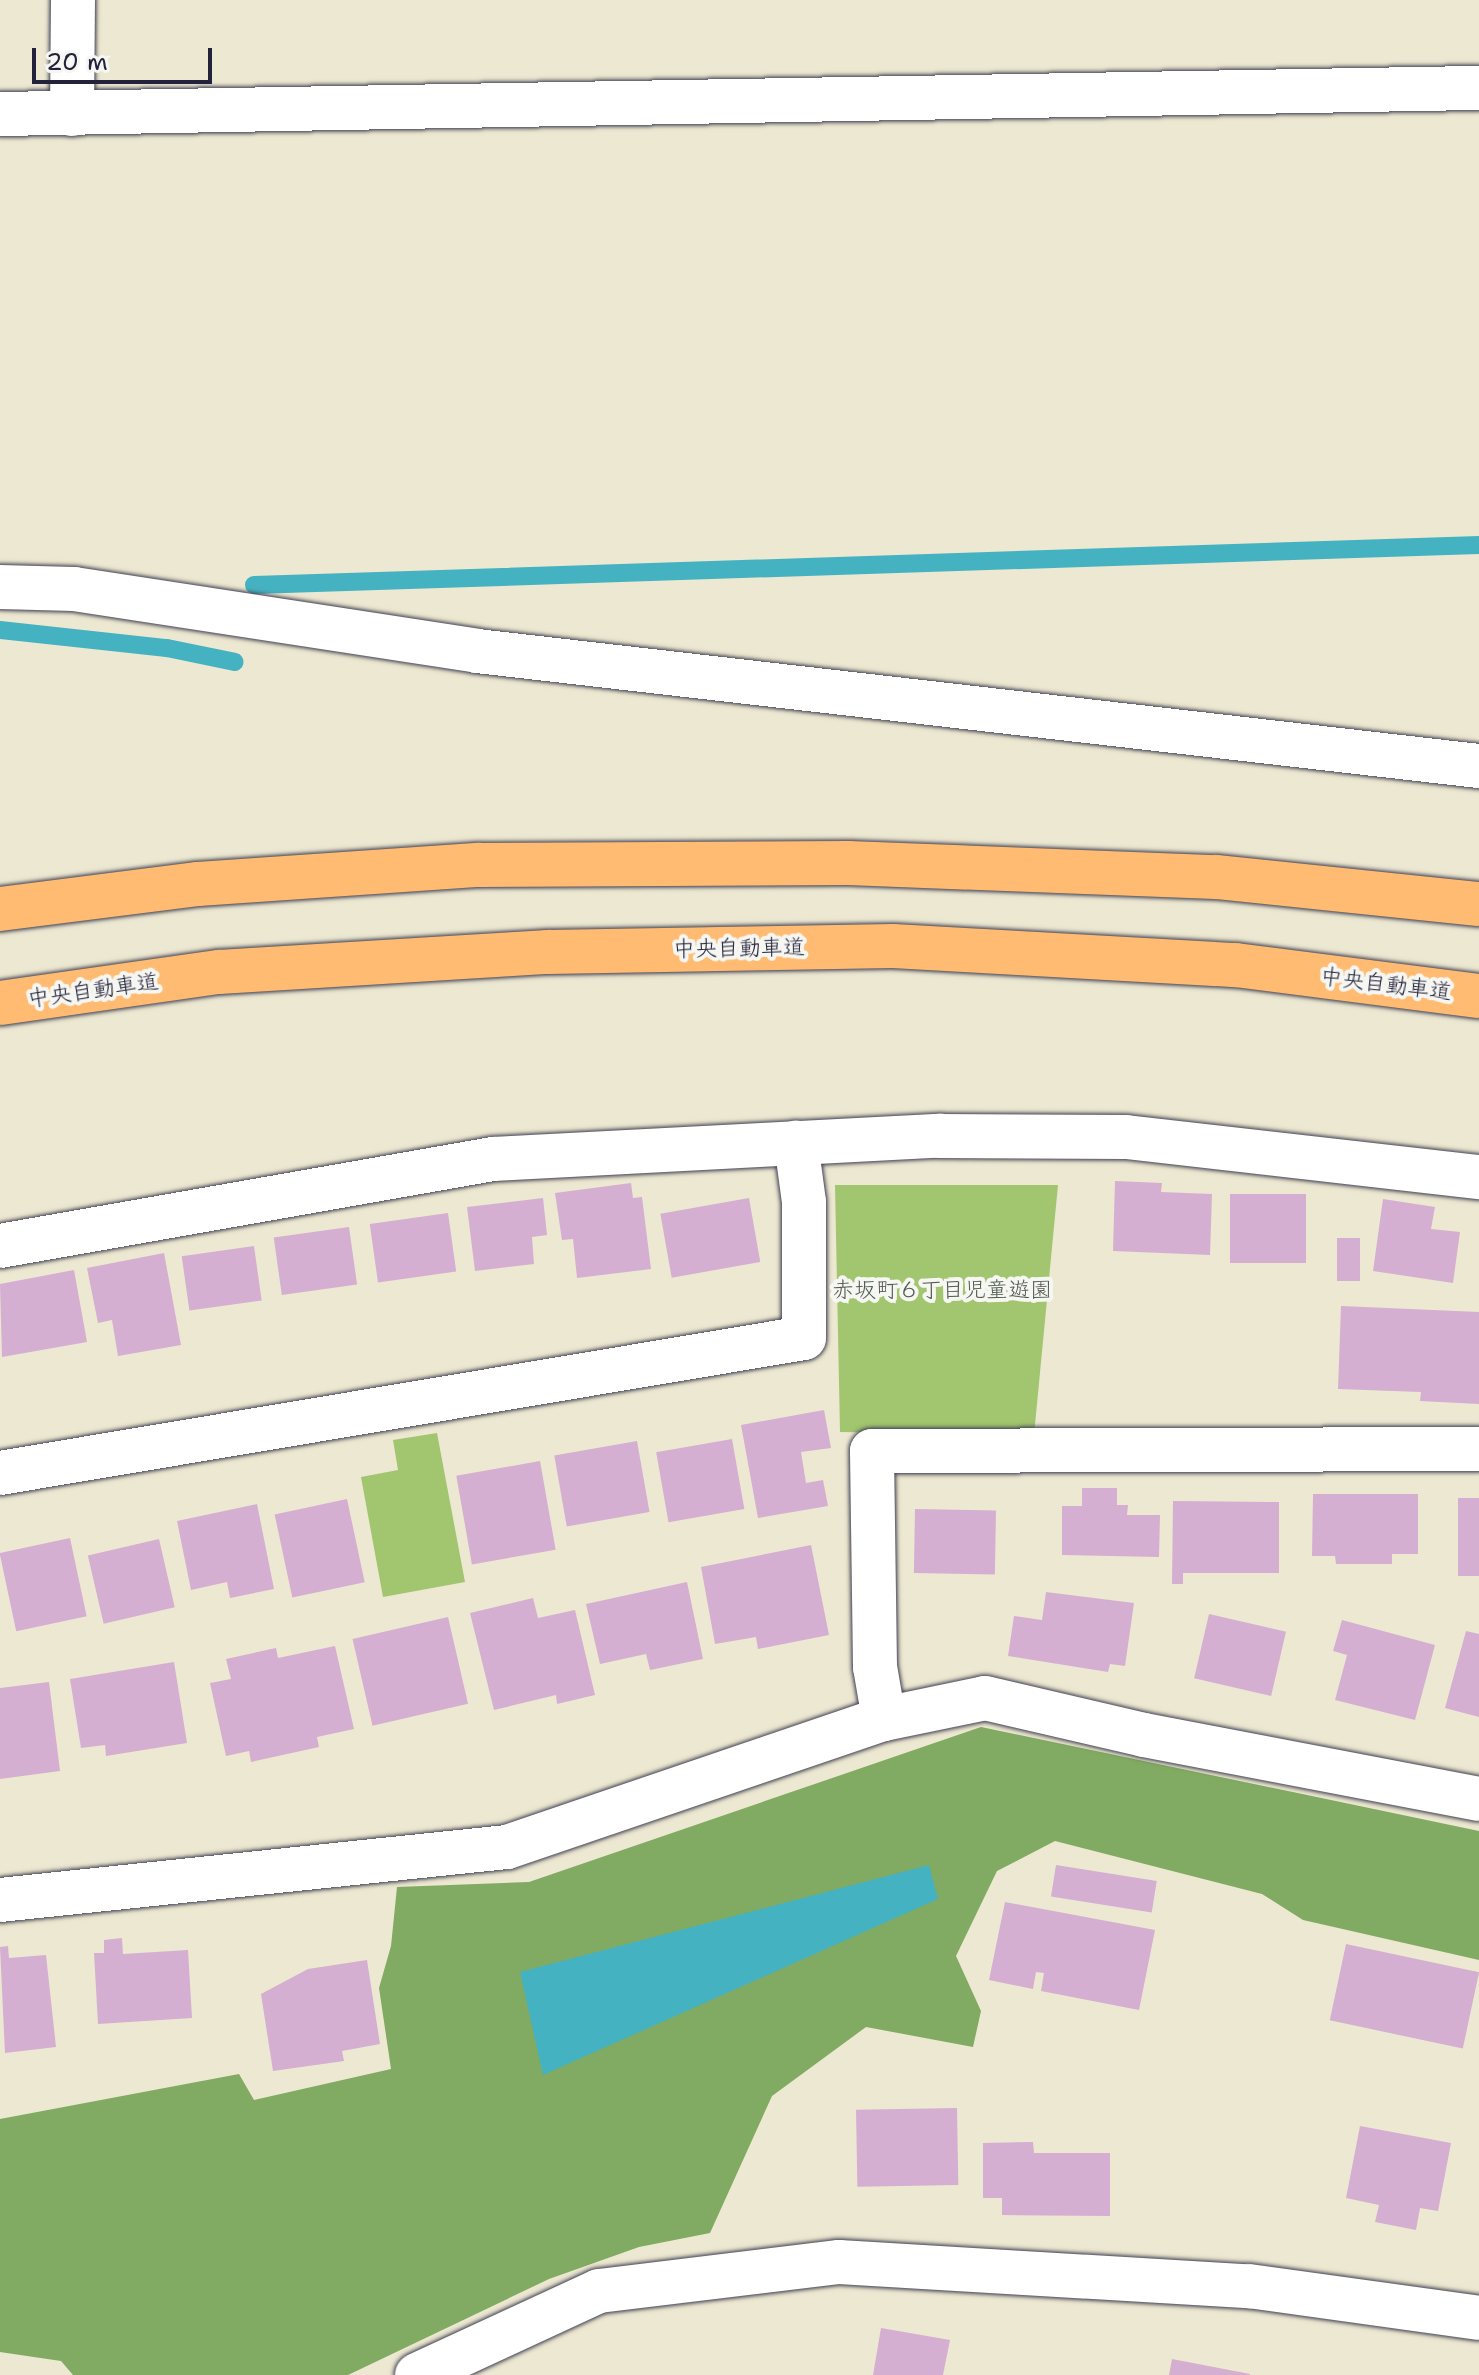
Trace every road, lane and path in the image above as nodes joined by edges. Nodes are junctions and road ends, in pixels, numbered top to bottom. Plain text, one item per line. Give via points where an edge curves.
1 (73, 0) edge
2 (1479, 88) edge
3 (0, 114) edge
4 (72, 114) junction
5 (0, 587) edge
6 (1479, 766) edge
7 (1479, 904) edge
8 (0, 909) edge
9 (1479, 996) edge
10 (0, 1003) edge
11 (796, 1143) junction
12 (1479, 1177) edge
13 (0, 1246) edge
14 (1479, 1449) edge
15 (0, 1473) edge
16 (884, 1719) junction
17 (1479, 1799) edge
18 (0, 1900) edge
19 (1479, 2318) edge
20 (417, 2375) edge

1 - 4 street
2 - 4 street
3 - 4 street
5 - 6 street via 74,589 477,651
7 - 8 highway via 1216,877 833,863 479,865 198,884
9 - 10 highway, 中央自動車道 via 1236,965 893,946 548,952 219,972
11 - 12 street via 939,1136 1126,1137
11 - 13 street via 493,1159
11 - 15 street via 804,1202 804,1338
14 - 16 street via 872,1451 875,1667
16 - 17 street via 985,1698 1144,1735
16 - 18 street via 507,1847
19 - 20 street via 1249,2286 839,2262 599,2291

